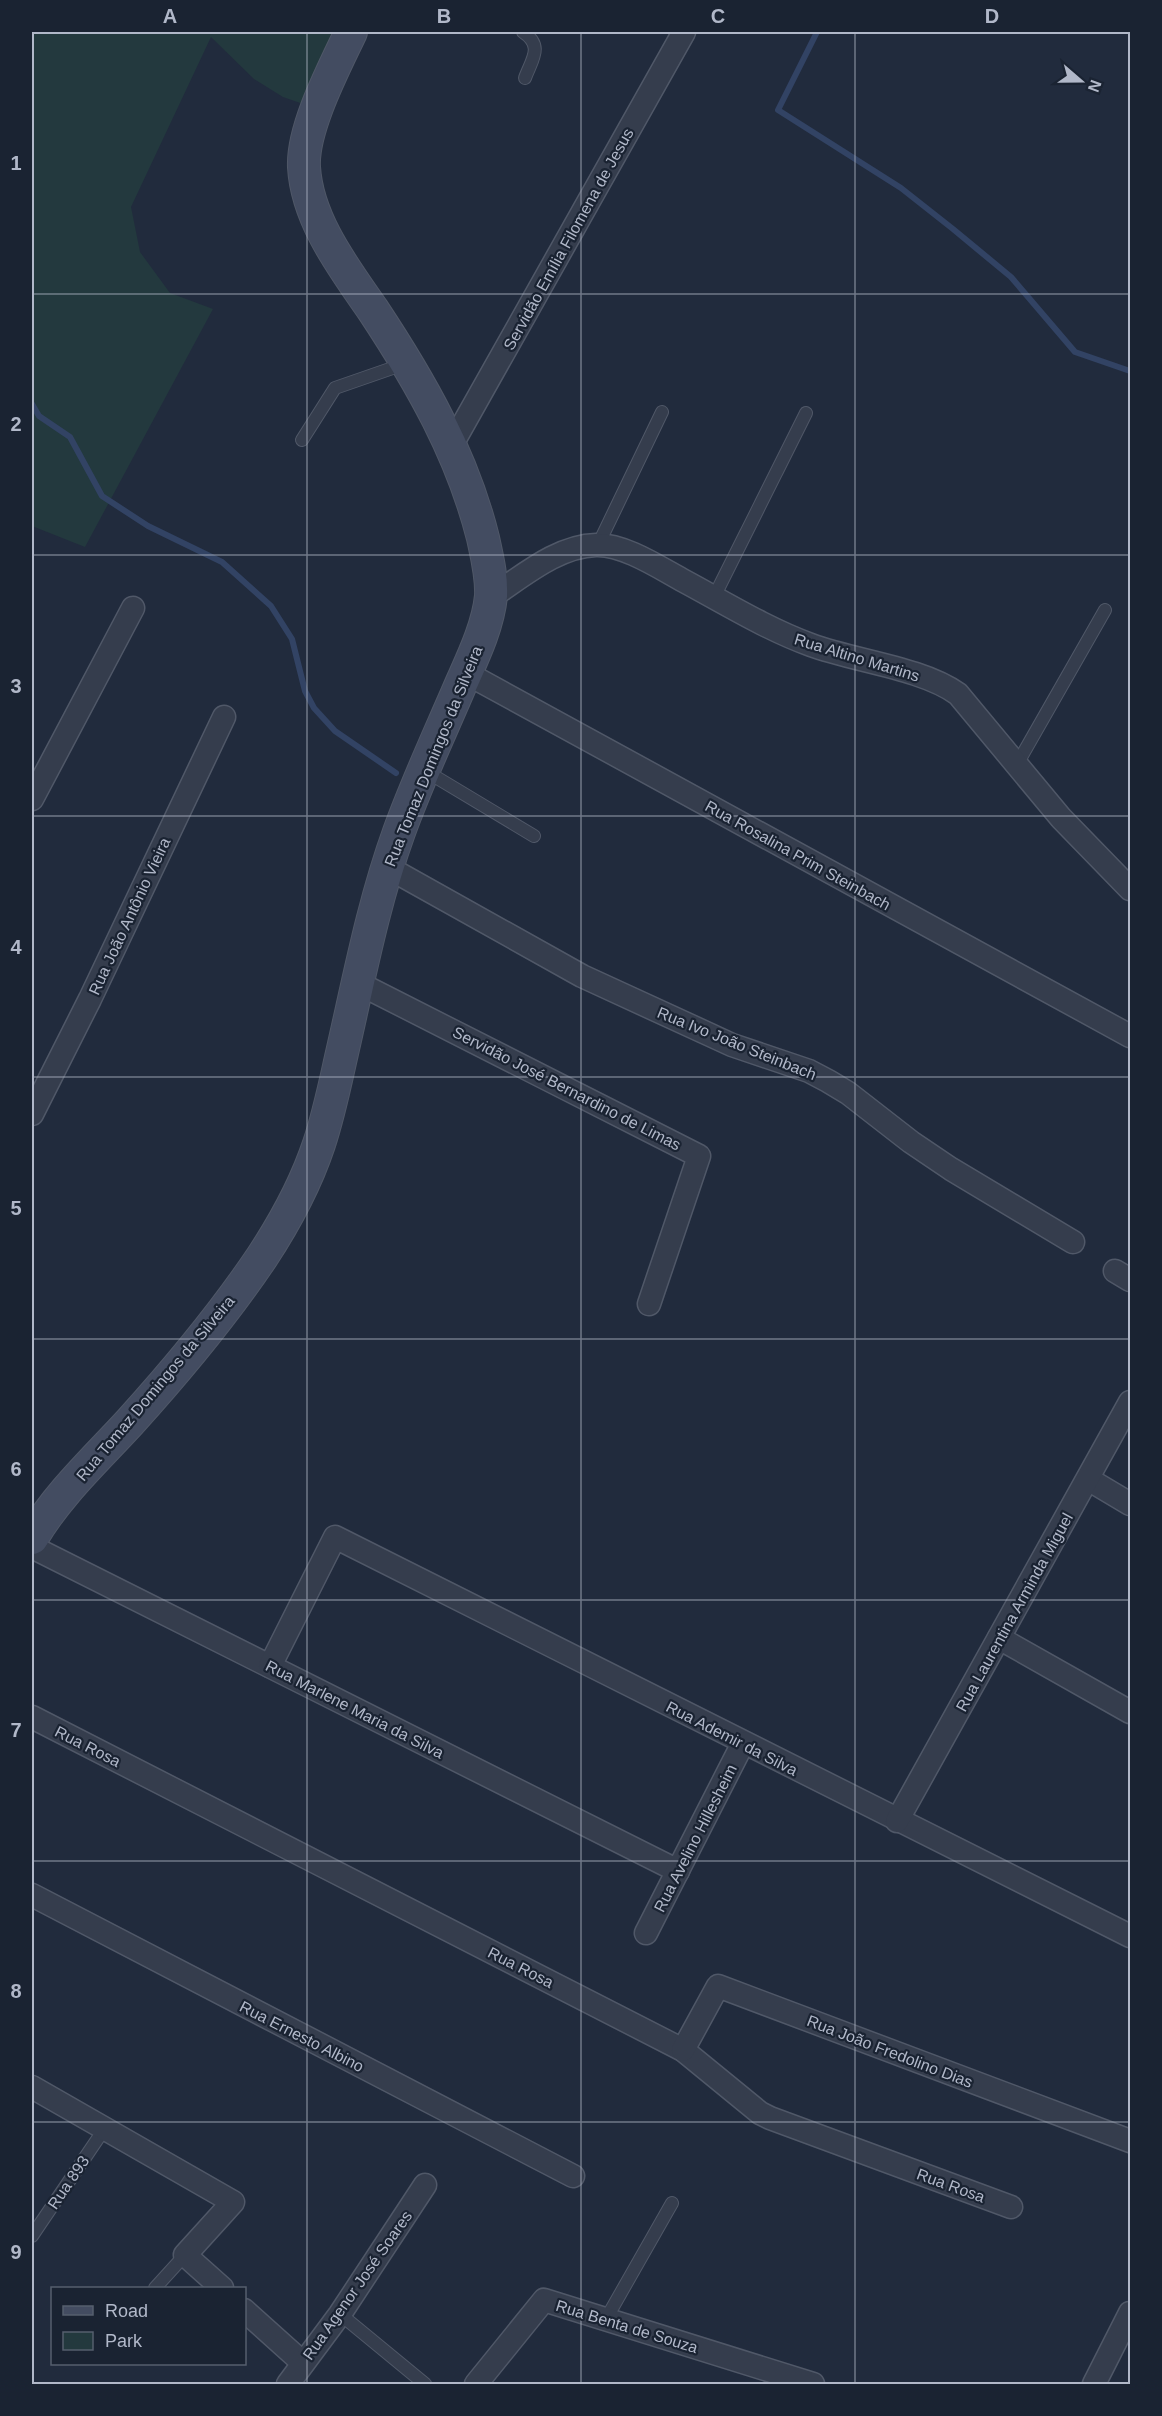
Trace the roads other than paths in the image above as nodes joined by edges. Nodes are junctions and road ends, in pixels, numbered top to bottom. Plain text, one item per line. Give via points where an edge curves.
1 (351, 32) edge
2 (523, 32) edge
3 (684, 32) edge
4 (525, 78) dead end
5 (408, 363) junction
6 (662, 412) dead end
7 (806, 413) dead end
8 (302, 440) dead end
9 (451, 446) junction
10 (598, 545) junction
11 (491, 597) junction
12 (714, 597) junction
13 (133, 608) dead end
14 (1105, 610) dead end
15 (466, 673) junction
16 (224, 717) dead end
17 (1016, 766) junction
18 (424, 770) junction
19 (32, 799) edge
20 (534, 836) dead end
21 (387, 867) junction
22 (1130, 888) edge
23 (358, 982) junction
24 (1131, 1036) edge
25 (32, 1114) edge
26 (1073, 1242) dead end
27 (649, 1304) dead end
28 (1131, 1402) edge
29 (1088, 1479) junction
30 (1131, 1504) edge
31 (36, 1521) edge
32 (32, 1547) edge
33 (999, 1638) junction
34 (270, 1666) junction
35 (1131, 1712) edge
36 (32, 1718) edge
37 (743, 1743) junction
38 (897, 1821) junction
39 (678, 1871) junction
40 (32, 1895) edge
41 (646, 1933) dead end
42 (1131, 1936) edge
43 (683, 2050) junction
44 (32, 2087) edge
45 (105, 2128) junction
46 (1131, 2141) edge
47 (573, 2176) dead end
48 (425, 2186) dead end
49 (672, 2203) dead end
50 (1011, 2207) dead end
51 (32, 2236) edge
52 (185, 2255) junction
53 (157, 2287) edge
54 (220, 2287) edge
55 (246, 2312) edge
56 (1131, 2313) edge
57 (340, 2314) junction
58 (606, 2319) junction
59 (303, 2363) junction
60 (756, 2376) edge
61 (288, 2385) edge
62 (425, 2385) edge
63 (476, 2385) edge
64 (813, 2385) edge
65 (1094, 2385) edge

1 - 5 main road, Rua Tomaz Domingos da Silveira via 313,120 304,166 318,219 330,243
2 - 4 lane via 534,41 536,49
3 - 9 street, Servidão Emília Filomena de Jesus
5 - 8 lane via 335,388
5 - 9 main road, Rua Tomaz Domingos da Silveira
6 - 10 lane
7 - 12 lane
9 - 11 main road, Rua Tomaz Domingos da Silveira via 476,511 490,568
10 - 11 street, Rua Altino Martins via 560,554
10 - 12 street, Rua Altino Martins via 633,555
11 - 15 main road, Rua Tomaz Domingos da Silveira
12 - 17 street, Rua Altino Martins via 811,645 949,688 968,705
13 - 19 street
14 - 17 lane
15 - 18 main road, Rua Tomaz Domingos da Silveira
15 - 24 street, Rua Rosalina Prim Steinbach
16 - 25 street, Rua João Antônio Vieira
17 - 22 street, Rua Altino Martins
18 - 20 lane
18 - 21 main road, Rua Tomaz Domingos da Silveira
21 - 23 main road, Rua Tomaz Domingos da Silveira
21 - 26 street, Rua Ivo João Steinbach via 582,976 732,1045 828,1081 937,1160
23 - 27 street, Servidão José Bernardino de Limas via 699,1156
23 - 31 main road, Rua Tomaz Domingos da Silveira via 319,1144 279,1229 204,1335
28 - 29 street, Rua Laurentina Arminda Miguel
29 - 30 street
29 - 33 street, Rua Laurentina Arminda Miguel
32 - 34 street, Rua Marlene Maria da Silva
33 - 35 street
33 - 38 street, Rua Laurentina Arminda Miguel
34 - 37 street, Rua Ademir da Silva via 335,1537
34 - 39 street, Rua Marlene Maria da Silva
36 - 43 street, Rua Rosa
37 - 38 street, Rua Ademir da Silva
37 - 39 street, Rua Avelino Hillesheim
38 - 42 street, Rua Ademir da Silva
39 - 41 street, Rua Avelino Hillesheim
40 - 47 street, Rua Ernesto Albino
43 - 46 street, Rua João Fredolino Dias via 718,1986
43 - 50 street, Rua Rosa via 770,2118
44 - 45 street
45 - 51 lane, Rua 893
45 - 52 street via 233,2202
48 - 57 street, Rua Agenor José Soares
49 - 58 lane
52 - 53 lane
52 - 54 street
55 - 59 street
56 - 65 street
57 - 59 street, Rua Agenor José Soares
57 - 62 lane
58 - 60 street, Rua Benta de Souza
58 - 63 street, Rua Benta de Souza via 544,2300
59 - 61 street, Rua Agenor José Soares
60 - 64 street, Rua Benta de Souza

